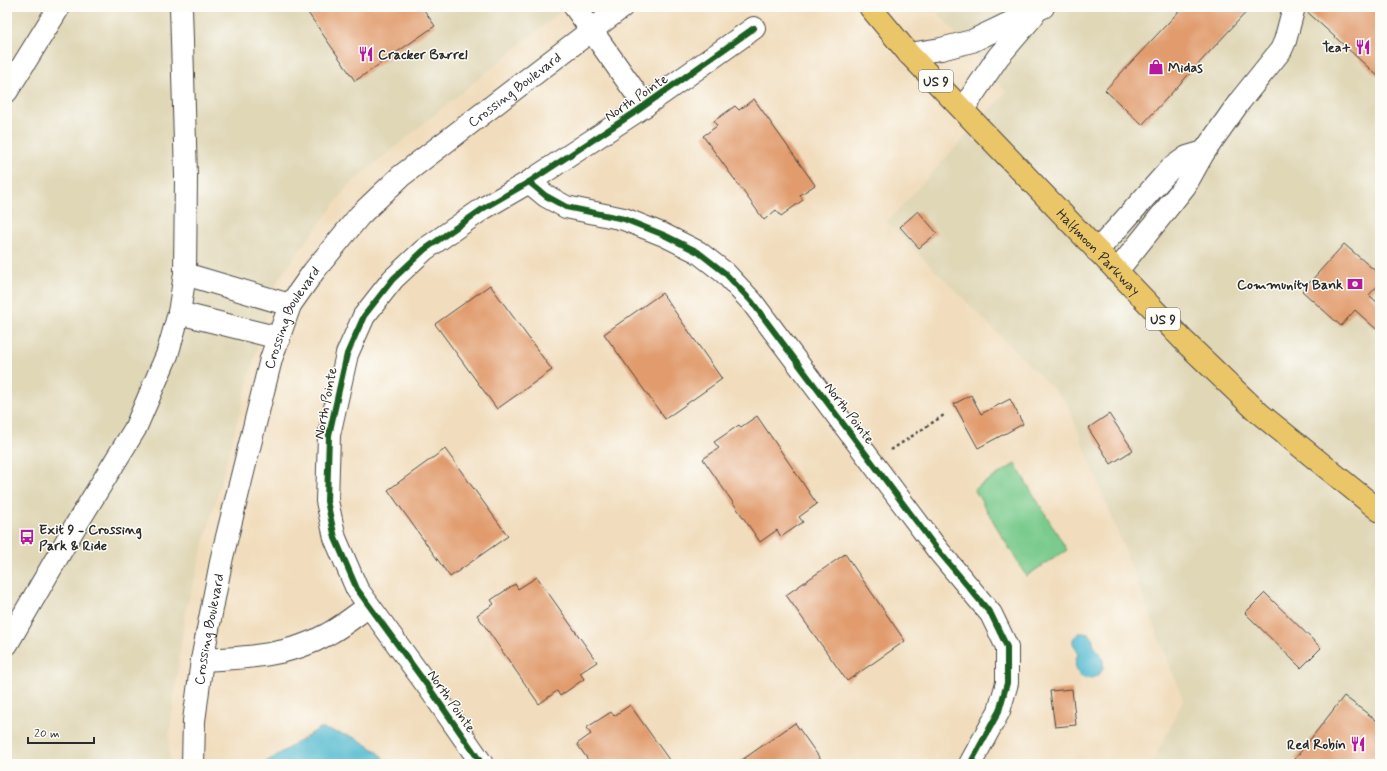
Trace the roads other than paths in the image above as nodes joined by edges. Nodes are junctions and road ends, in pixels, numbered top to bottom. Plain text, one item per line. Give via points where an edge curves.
1 (59, 7) edge
2 (181, 7) edge
3 (575, 7) edge
4 (622, 7) edge
5 (870, 7) edge
6 (1294, 7) edge
7 (1041, 8) edge
8 (754, 28) dead end
9 (591, 30) junction
10 (909, 54) junction
11 (7, 91) edge
12 (645, 106) junction
13 (963, 109) junction
14 (1204, 152) junction
15 (529, 182) junction
16 (1097, 251) junction
17 (1117, 271) junction
18 (186, 274) junction
19 (290, 305) junction
20 (179, 313) junction
21 (279, 338) junction
22 (1380, 511) edge
23 (369, 606) junction
24 (7, 644) edge
25 (202, 660) junction
26 (193, 764) edge
27 (482, 764) edge
28 (970, 764) edge

1 - 11 street
2 - 18 street
3 - 9 street
4 - 9 street, Crossing Boulevard
5 - 10 main road, Halfmoon Parkway / US 9
6 - 14 street via 1281,50
7 - 10 street via 972,42
7 - 13 street via 998,57
8 - 12 street, North Pointe
9 - 12 street
9 - 19 street, Crossing Boulevard via 401,176 360,215
10 - 13 main road, Halfmoon Parkway / US 9
12 - 15 street, North Pointe
13 - 16 main road, Halfmoon Parkway / US 9
14 - 16 street via 1187,157 1170,169
14 - 17 street via 1185,186
15 - 23 street, North Pointe via 484,208 424,250 393,279 364,316 348,354 329,434 327,501 335,538 357,589
15 - 28 street, North Pointe via 546,196 566,207 624,220 664,235 698,252 725,273 752,302 937,549 991,614 1007,647 1007,683 999,711
16 - 17 main road, Halfmoon Parkway / US 9
17 - 22 main road, Halfmoon Parkway / US 9 via 1185,342 1259,412
18 - 19 street
18 - 20 street
19 - 21 street, Crossing Boulevard
20 - 21 street
20 - 24 street via 167,355 135,429
21 - 25 street, Crossing Boulevard via 271,359 222,558
23 - 25 street via 329,634 304,646 271,655
23 - 27 street, North Pointe
25 - 26 street, Crossing Boulevard via 194,721

